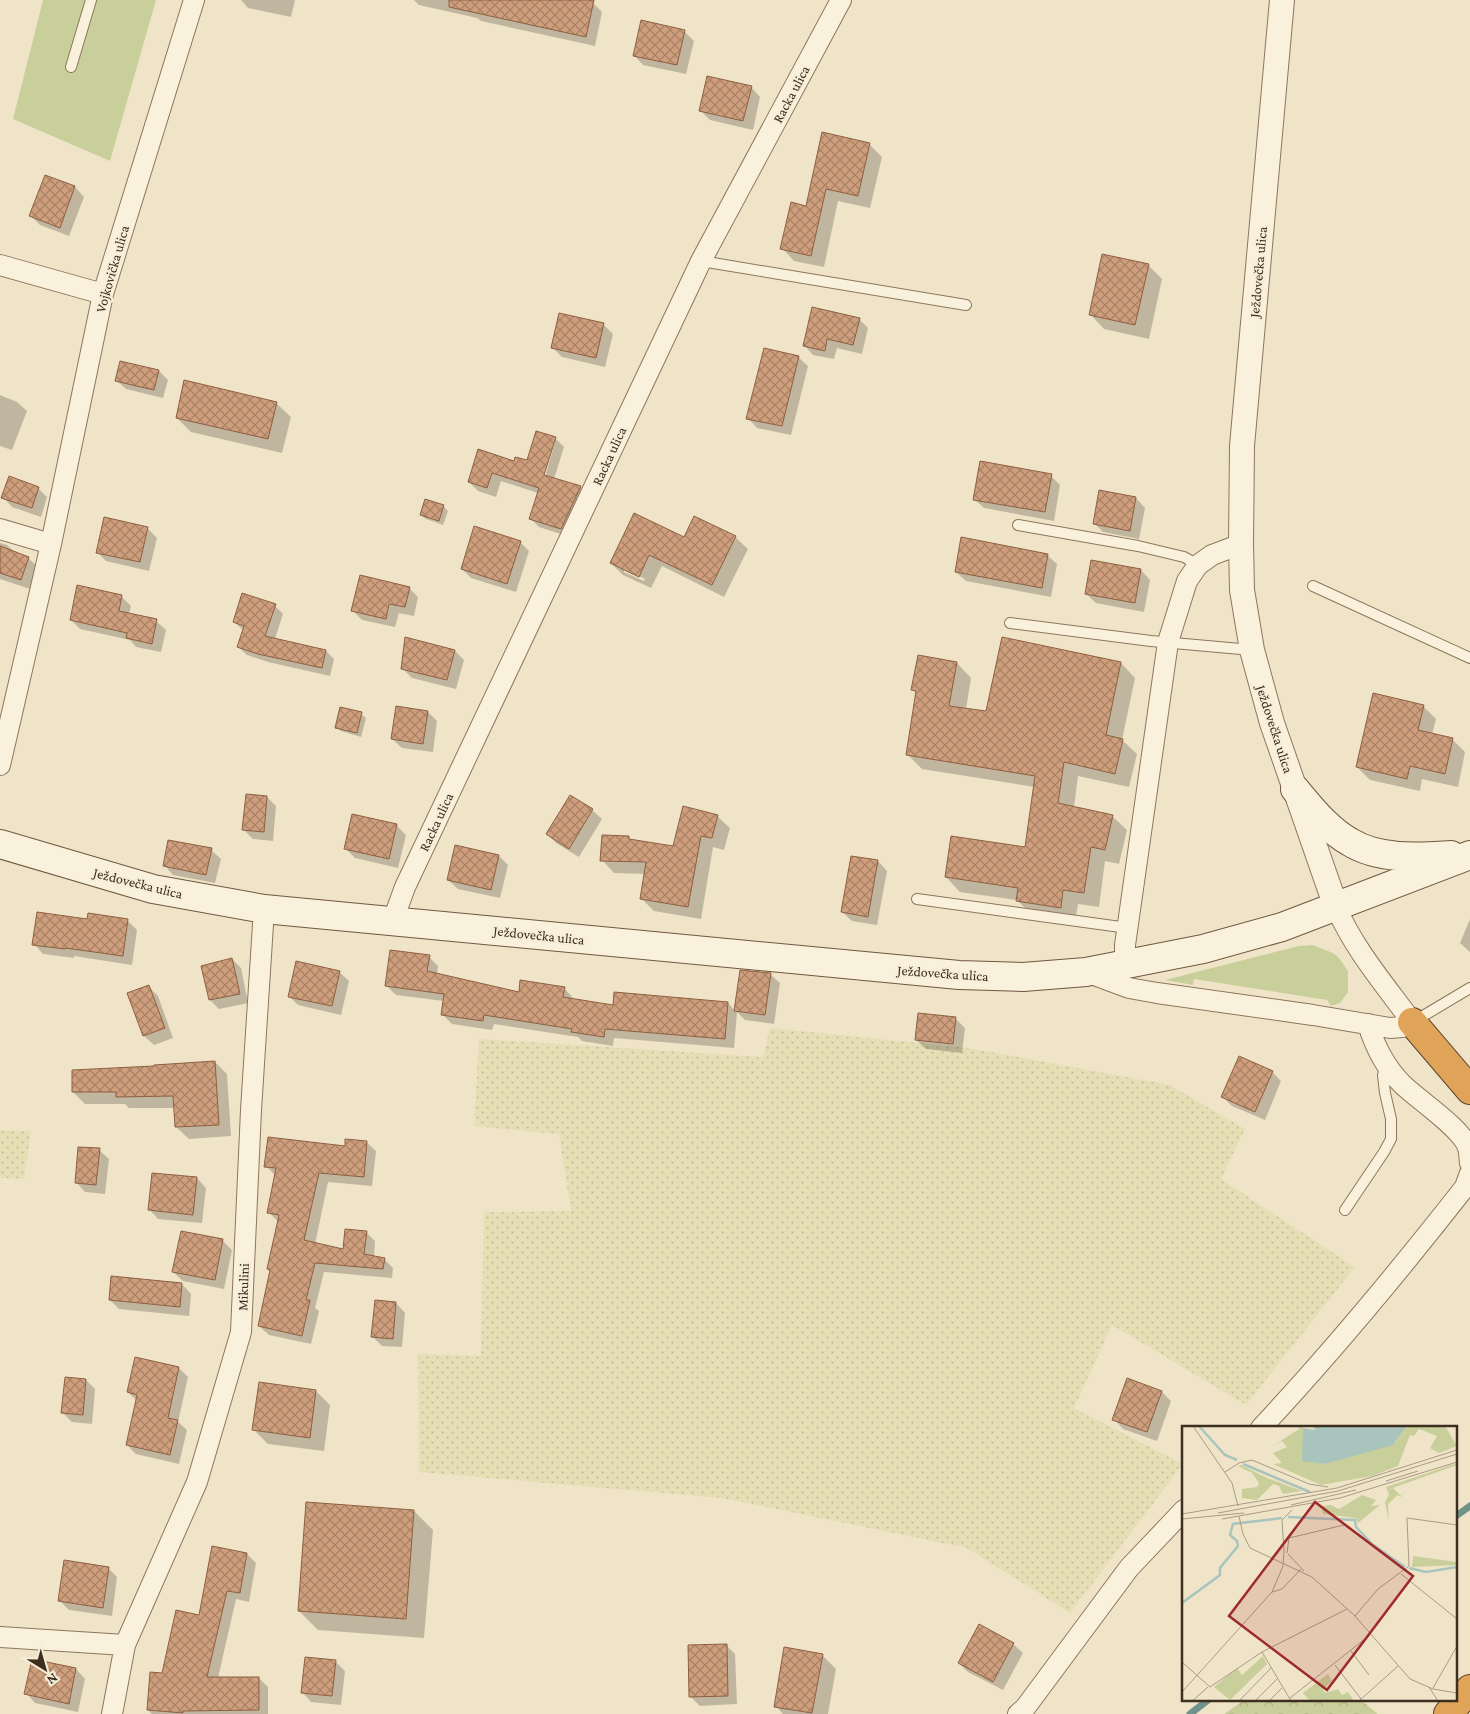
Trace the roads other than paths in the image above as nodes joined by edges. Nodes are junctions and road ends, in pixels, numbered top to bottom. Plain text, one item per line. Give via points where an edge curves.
1 (91, 0) edge
2 (194, 0) edge
3 (841, 0) edge
4 (1282, 0) edge
5 (71, 67) dead end
6 (701, 261) junction
7 (0, 265) edge
8 (103, 294) junction
9 (966, 305) dead end
10 (1018, 525) dead end
11 (0, 529) edge
12 (50, 544) junction
13 (1241, 544) junction
14 (1198, 565) junction
15 (1313, 586) dead end
16 (1010, 623) dead end
17 (1168, 642) junction
18 (1252, 650) junction
19 (1470, 658) edge
20 (0, 765) edge
21 (1295, 789) junction
22 (0, 844) edge
23 (1470, 854) edge
24 (917, 899) dead end
25 (1336, 907) junction
26 (264, 909) junction
27 (393, 920) junction
28 (1128, 928) junction
29 (1125, 965) junction
30 (1086, 972) junction
31 (1470, 988) edge
32 (1412, 1022) junction
33 (1368, 1024) junction
34 (1386, 1066) junction
35 (1470, 1090) edge
36 (1470, 1163) edge
37 (1470, 1173) edge
38 (1345, 1210) dead end
39 (1263, 1426) edge
40 (1182, 1512) edge
41 (0, 1637) edge
42 (124, 1644) junction
43 (1470, 1689) edge
44 (112, 1714) edge
45 (1018, 1714) edge
46 (1448, 1714) edge

1 - 5 lane
2 - 8 street, Vojkovička ulica
3 - 6 street, Racka ulica
4 - 13 street, Ježdovečka ulica via 1242,446
6 - 9 lane
6 - 27 street, Racka ulica via 405,887
7 - 8 street
8 - 12 street, Vojkovička ulica
10 - 14 lane via 1148,548 1184,557
11 - 12 street
12 - 20 street, Vojkovička ulica
13 - 14 street via 1212,555
13 - 18 street, Ježdovečka ulica via 1242,590
14 - 17 street via 1187,581
15 - 19 lane
16 - 17 lane
17 - 18 lane
17 - 28 street
18 - 21 street, Ježdovečka ulica
21 - 23 main road via 1336,832 1370,852 1400,856
21 - 25 street, Ježdovečka ulica
22 - 26 main road, Ježdovečka ulica via 153,889
23 - 25 main road, Ježdovečka ulica
24 - 28 lane
25 - 29 main road, Ježdovečka ulica via 1242,939
25 - 32 street via 1355,944
26 - 27 main road, Ježdovečka ulica
26 - 42 street, Mikulini via 241,1332 197,1482
27 - 30 main road, Ježdovečka ulica via 959,975 1023,978
28 - 29 street
29 - 30 main road, Ježdovečka ulica
30 - 33 street, Ježdovečka ulica via 1129,988
31 - 32 lane
32 - 33 street, Ježdovečka ulica via 1390,1028
32 - 35 highway
33 - 34 street
34 - 36 street via 1457,1132 1468,1147
34 - 38 lane via 1384,1093 1391,1139
37 - 39 street via 1466,1187 1396,1275
40 - 45 street via 1129,1568
41 - 42 street
42 - 44 street, Mikulini
43 - 46 highway

